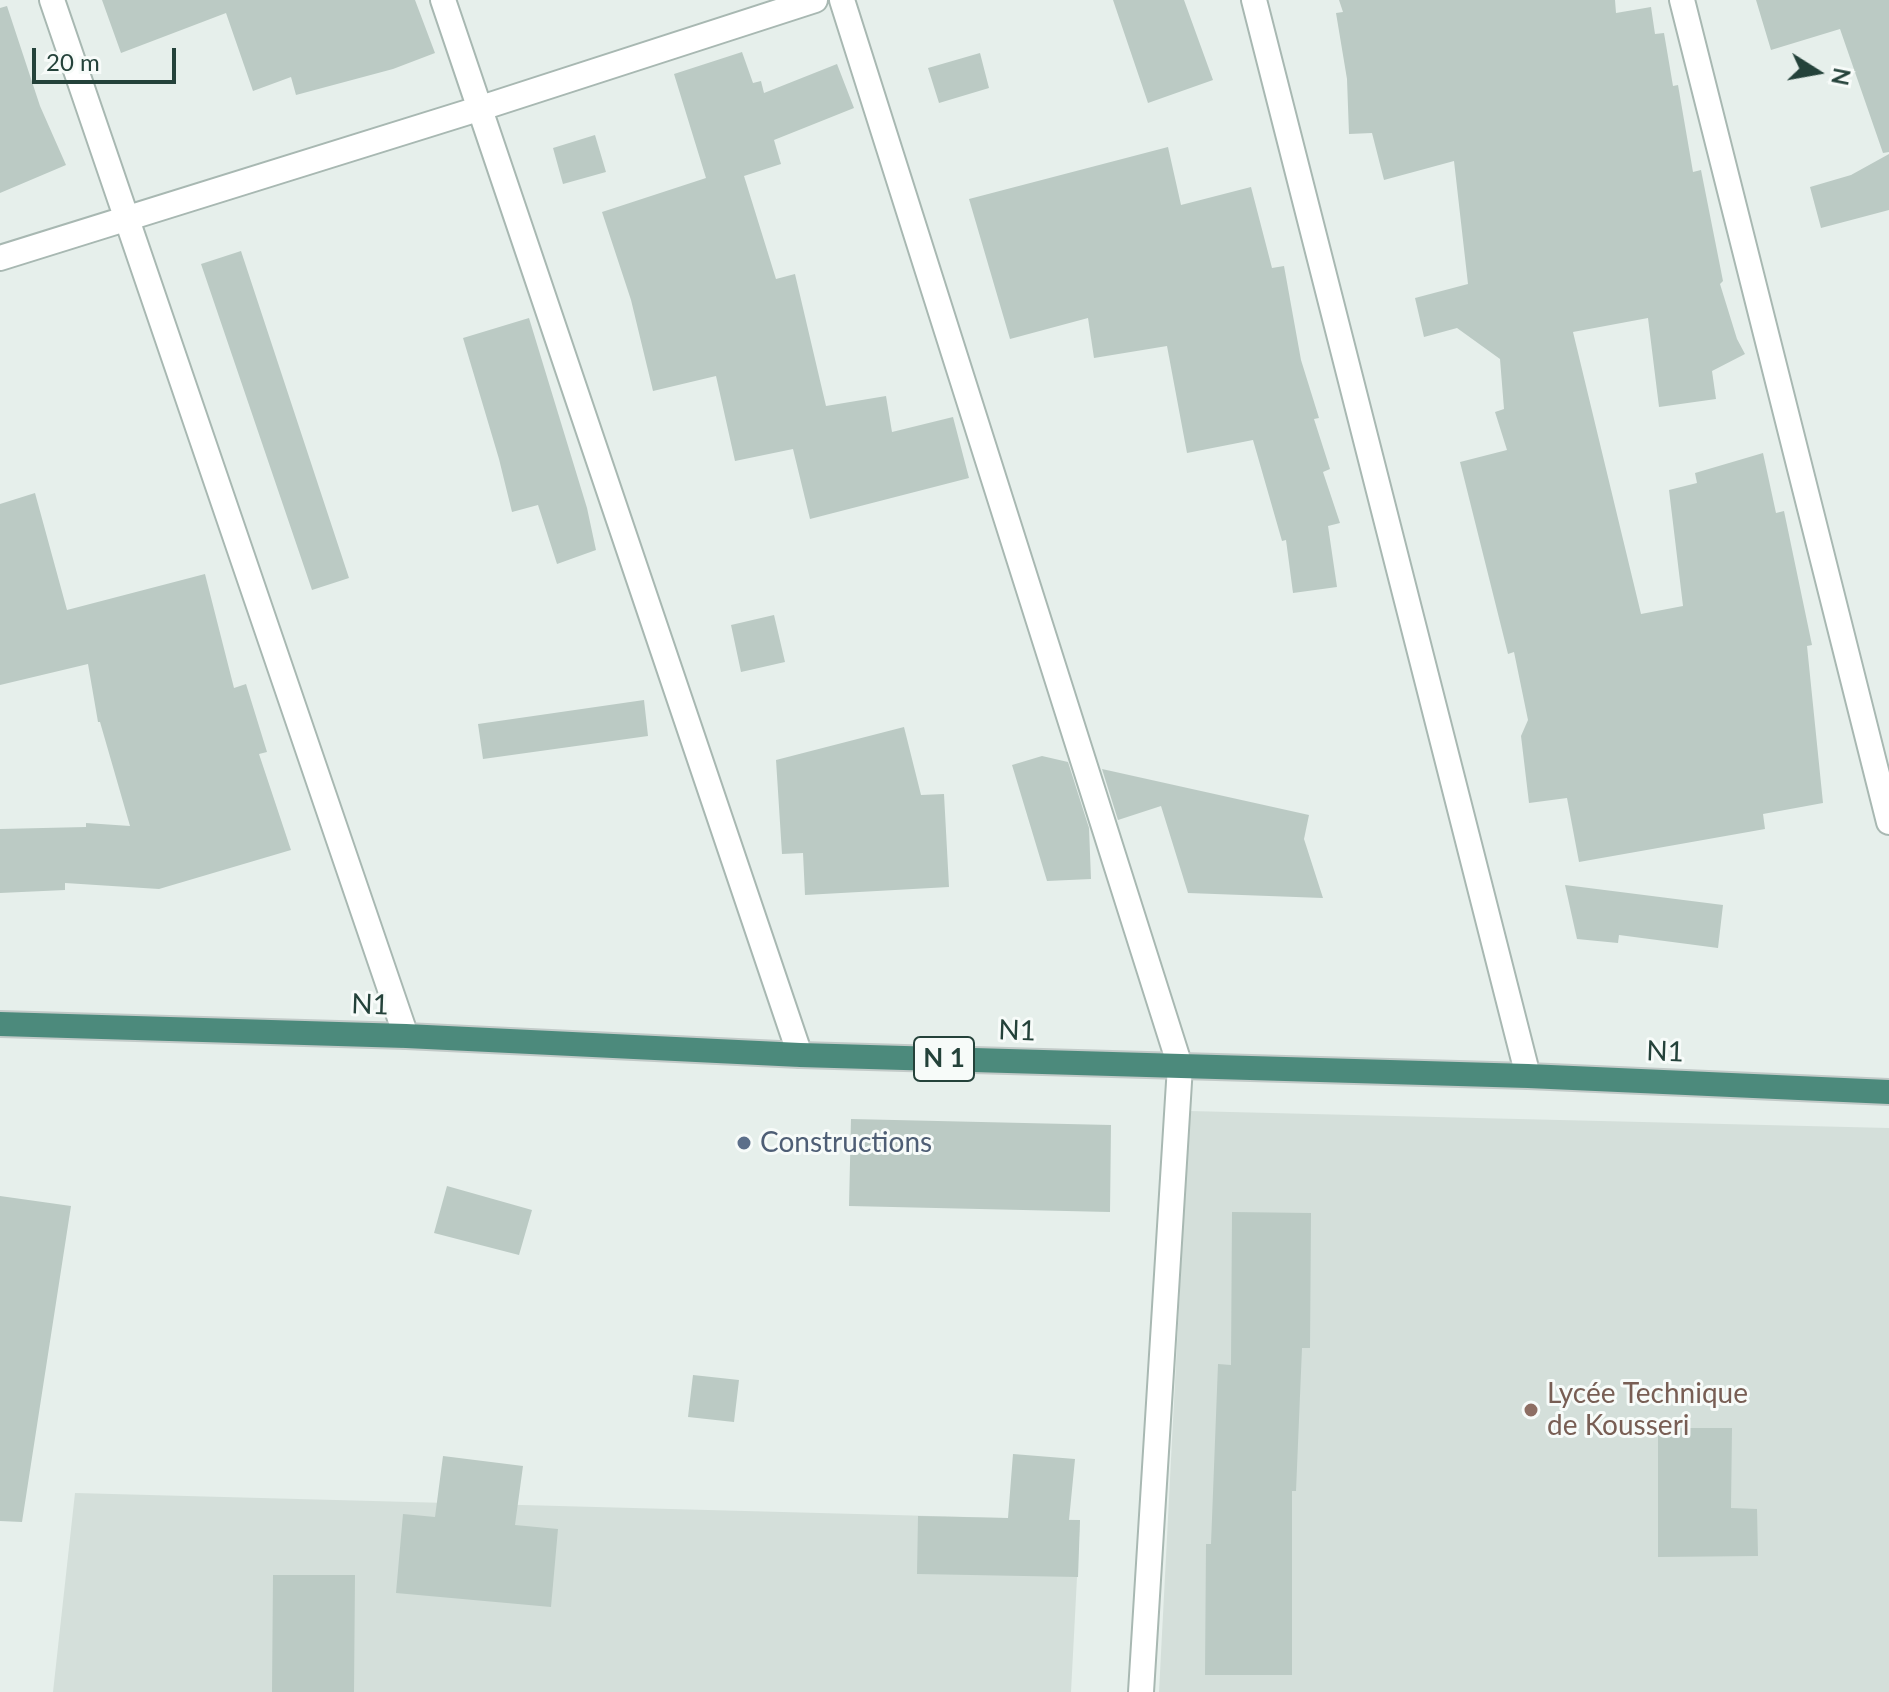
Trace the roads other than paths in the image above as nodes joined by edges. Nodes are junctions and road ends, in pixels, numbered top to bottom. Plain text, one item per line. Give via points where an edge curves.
1 (52, 0) edge
2 (443, 0) edge
3 (815, 0) edge
4 (842, 0) edge
5 (1254, 0) edge
6 (1682, 0) edge
7 (478, 109) junction
8 (128, 218) junction
9 (0, 258) edge
10 (1889, 822) edge
11 (0, 1024) edge
12 (406, 1036) junction
13 (800, 1055) junction
14 (1180, 1066) junction
15 (1528, 1076) junction
16 (1889, 1092) edge
17 (1141, 1692) edge

1 - 8 street
2 - 7 street
3 - 7 street
4 - 14 street
5 - 15 street
6 - 10 street
7 - 8 street
7 - 13 street
8 - 9 street
8 - 12 street
11 - 12 highway, N1 / N 1
12 - 13 highway, N1 / N 1
13 - 14 highway, N1 / N 1
14 - 15 highway, N1 / N 1
14 - 17 street
15 - 16 highway, N1 / N 1

